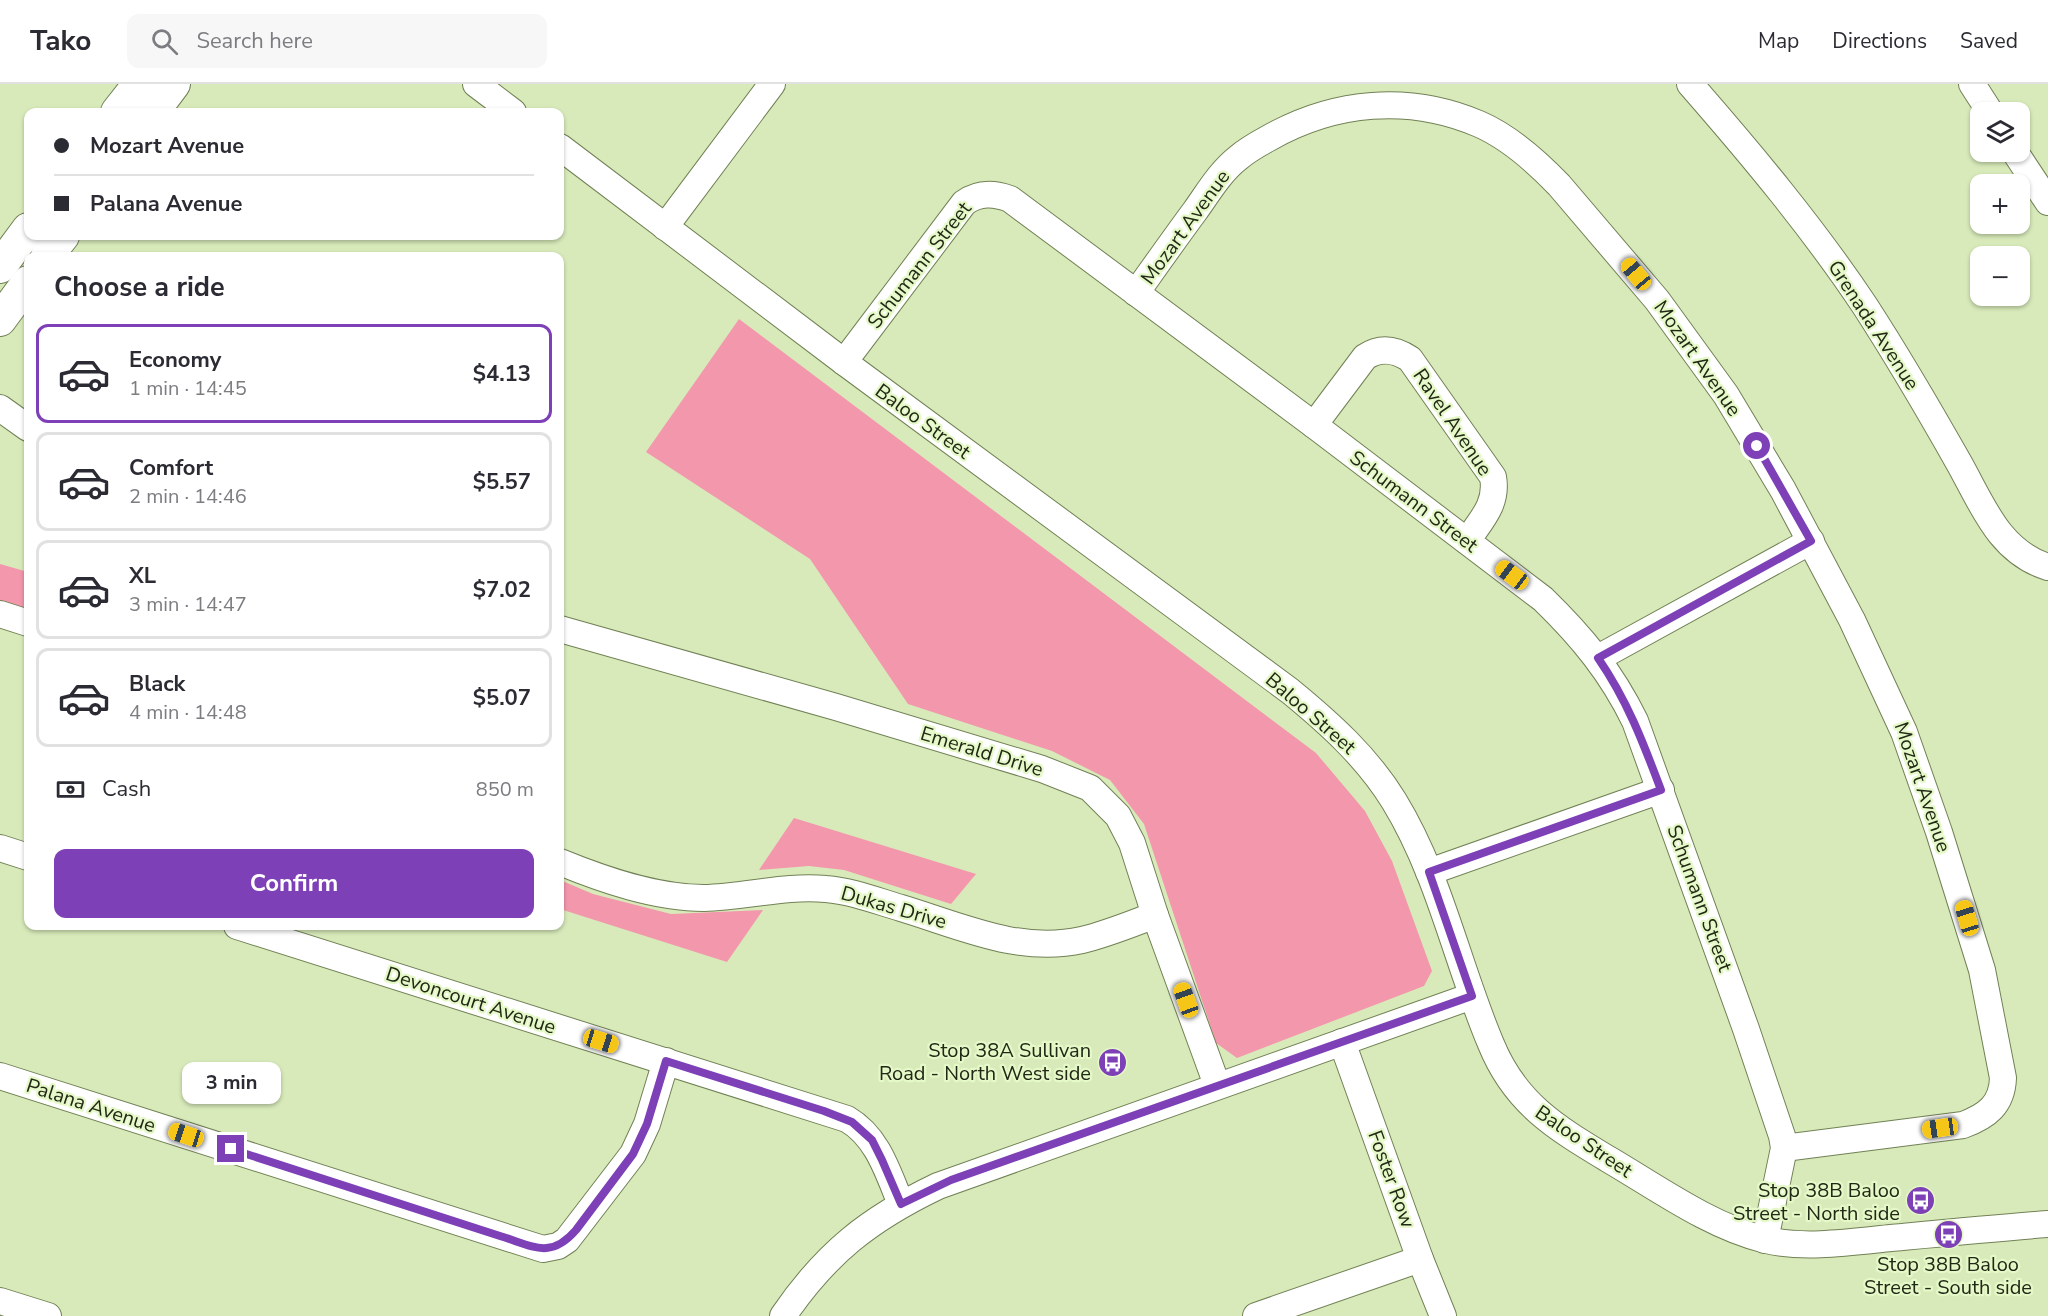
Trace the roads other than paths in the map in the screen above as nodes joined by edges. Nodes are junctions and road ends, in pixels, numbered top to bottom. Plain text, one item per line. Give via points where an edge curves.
1 (139, 84) edge
2 (174, 84) edge
3 (772, 84) edge
4 (1690, 84) edge
5 (1972, 84) edge
6 (483, 86) edge
7 (1984, 102) edge
8 (120, 108) edge
9 (156, 108) edge
10 (508, 108) edge
11 (564, 150) edge
12 (2022, 162) edge
13 (2046, 194) edge
14 (665, 227) junction
15 (24, 234) edge
16 (60, 240) edge
17 (50, 252) edge
18 (0, 267) edge
19 (24, 287) edge
20 (1136, 293) junction
21 (0, 320) edge
22 (844, 362) junction
23 (0, 408) edge
24 (24, 425) edge
25 (1314, 425) junction
26 (1467, 541) junction
27 (1811, 541) junction
28 (2048, 567) edge
29 (0, 614) edge
30 (24, 622) edge
31 (564, 630) edge
32 (1598, 658) junction
33 (1661, 790) junction
34 (0, 848) edge
35 (24, 856) edge
36 (564, 863) edge
37 (1429, 872) junction
38 (1155, 915) junction
39 (250, 930) edge
40 (1472, 996) junction
41 (1342, 1042) junction
42 (666, 1061) junction
43 (0, 1076) edge
44 (1217, 1085) junction
45 (1784, 1148) junction
46 (901, 1204) junction
47 (2048, 1224) edge
48 (1765, 1240) junction
49 (1420, 1259) junction
50 (0, 1301) edge
51 (48, 1316) edge
52 (783, 1316) edge
53 (1256, 1316) edge
54 (1443, 1316) edge

1 - 8 main road
2 - 9 main road
3 - 14 street
4 - 28 street, Grenada Avenue via 1794,208 1864,305 2001,537 2021,556
5 - 7 street
6 - 10 street
11 - 14 street, Baloo Street
12 - 13 street
14 - 22 street, Baloo Street
15 - 18 main road
16 - 17 main road
19 - 21 main road
20 - 22 street, Schumann Street via 1010,199 980,195 964,203
20 - 25 street, Schumann Street
20 - 27 street, Mozart Avenue via 1224,171 1244,153 1307,119 1327,112 1379,106 1433,110 1479,124 1544,168 1650,292 1726,395
22 - 37 street, Baloo Street via 1317,713 1382,783
23 - 24 street
25 - 26 street, Schumann Street
25 - 26 street, Ravel Avenue via 1372,352 1392,350 1410,359 1493,477 1490,506
26 - 32 street, Schumann Street via 1543,599
27 - 32 street
27 - 45 street, Mozart Avenue via 1895,710 1917,765 1976,950 2002,1084 1994,1106 1963,1125
29 - 30 street
31 - 38 street, Emerald Drive via 836,707 1080,783 1101,798 1122,824
32 - 33 street, Schumann Street via 1630,711
33 - 37 street
33 - 45 street, Schumann Street
34 - 35 street
36 - 38 street, Dukas Drive via 633,887 688,897 806,888 840,890 1001,939 1031,944 1083,940
37 - 40 street, Baloo Street
38 - 44 street, Emerald Drive
39 - 42 street, Devoncourt Avenue
40 - 41 street
40 - 48 street, Baloo Street via 1509,1080 1547,1119 1688,1206
41 - 44 street
41 - 49 street, Foster Row
42 - 43 street, Palana Avenue via 647,1124 633,1154 567,1240 543,1249
42 - 46 street, Devoncourt Avenue via 852,1122 872,1140
44 - 46 street via 951,1180
45 - 48 street, Schumann Street
46 - 52 street via 847,1241 807,1282
47 - 48 street, Baloo Street via 1851,1242
49 - 53 street
49 - 54 street, Foster Row
50 - 51 street

